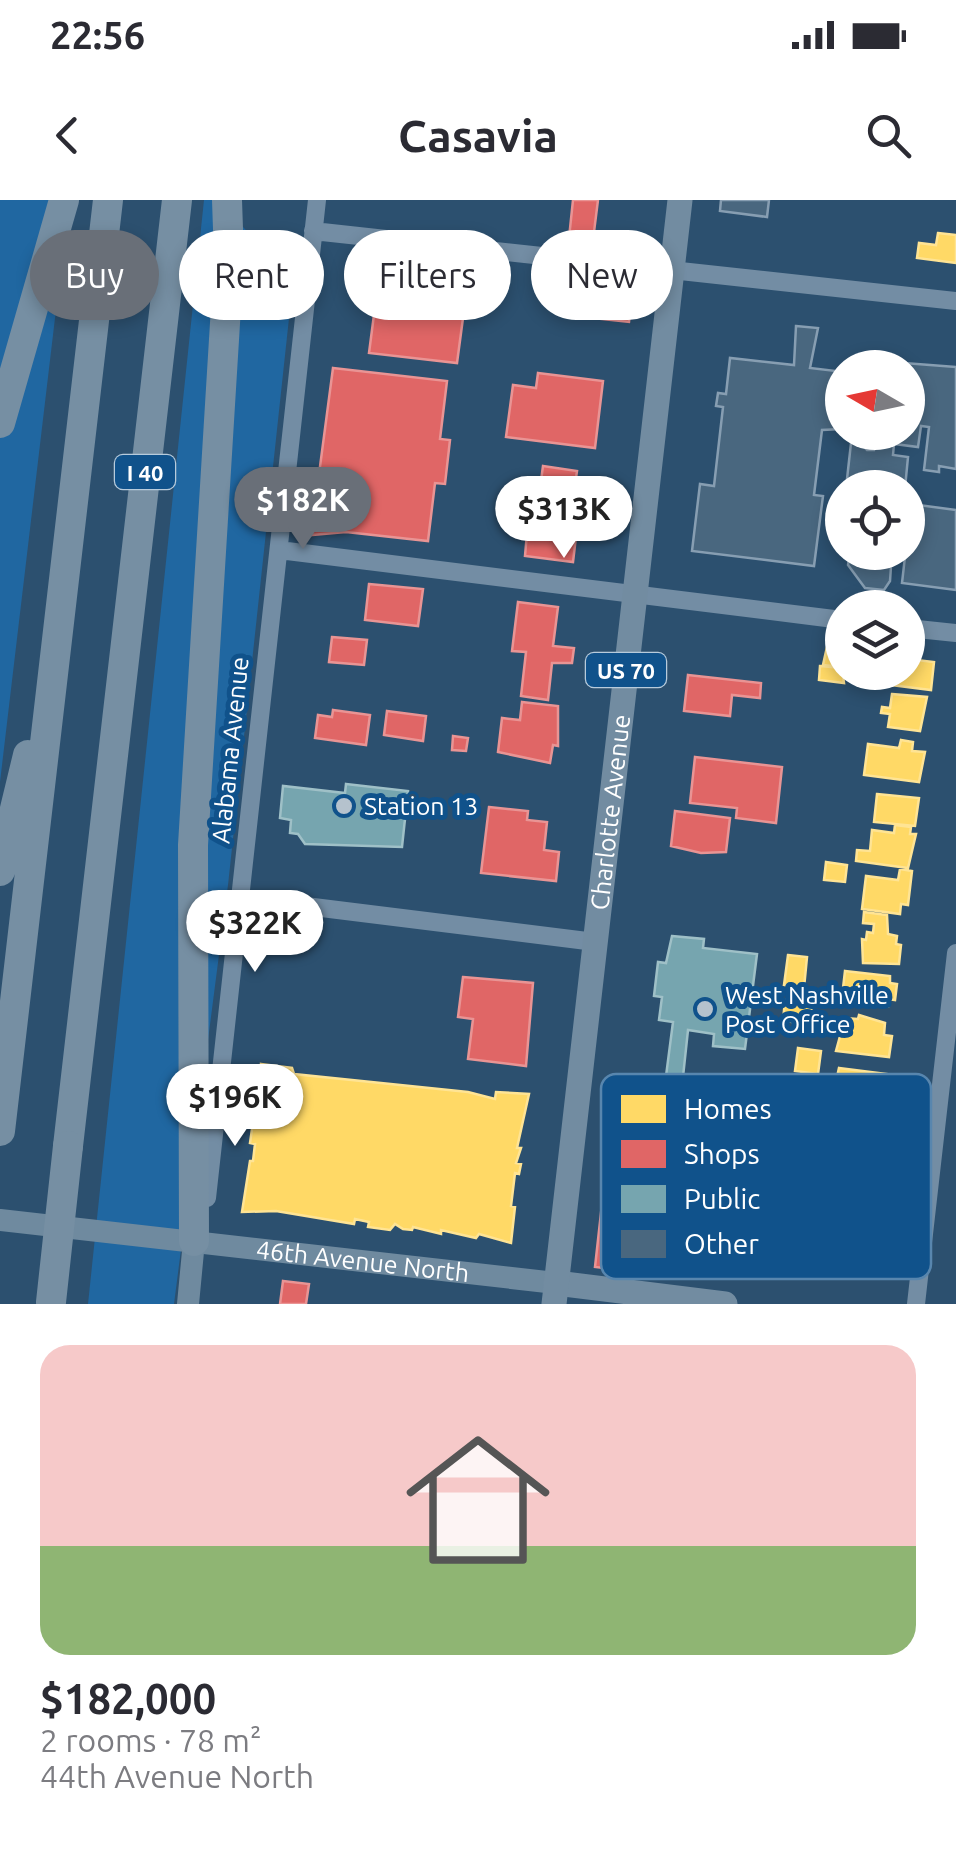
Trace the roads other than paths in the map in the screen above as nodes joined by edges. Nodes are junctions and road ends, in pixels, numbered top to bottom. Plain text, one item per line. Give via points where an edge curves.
1 (64, 200) edge
2 (108, 200) edge
3 (177, 200) edge
4 (227, 200) edge
5 (317, 200) edge
6 (680, 200) edge
7 (313, 230) edge
8 (324, 232) edge
9 (673, 254) edge
10 (531, 255) edge
11 (673, 270) edge
12 (956, 301) edge
13 (304, 320) edge
14 (665, 320) edge
15 (0, 422) edge
16 (279, 550) junction
17 (634, 593) junction
18 (825, 618) edge
19 (925, 630) edge
20 (956, 633) edge
21 (55, 650) junction
22 (0, 872) edge
23 (241, 898) junction
24 (595, 942) junction
25 (956, 953) edge
26 (955, 977) edge
27 (0, 1131) edge
28 (931, 1178) edge
29 (0, 1220) edge
30 (194, 1242) junction
31 (919, 1279) edge
32 (555, 1294) edge
33 (51, 1303) edge
34 (188, 1304) edge
35 (725, 1304) edge
36 (916, 1304) edge

1 - 15 highway
2 - 21 highway, I 40
3 - 33 highway, I 40, bridge
4 - 30 highway via 193,845
5 - 7 street, Alabama Avenue
6 - 9 main road, Charlotte Avenue / US 70
8 - 10 street
11 - 12 street
13 - 16 street, Alabama Avenue
14 - 17 main road, Charlotte Avenue / US 70
16 - 17 street
16 - 23 street, Alabama Avenue
17 - 18 street
17 - 24 main road, Charlotte Avenue / US 70
19 - 20 street
21 - 22 highway
21 - 27 highway, I 40
23 - 24 street
23 - 30 street, Alabama Avenue via 207,1197
24 - 32 main road, Charlotte Avenue / US 70
25 - 26 street
26 - 28 street
29 - 30 main road, 46th Avenue North
30 - 32 main road, 46th Avenue North
30 - 34 main road, Alabama Avenue
31 - 36 street
32 - 35 main road, 46th Avenue North

